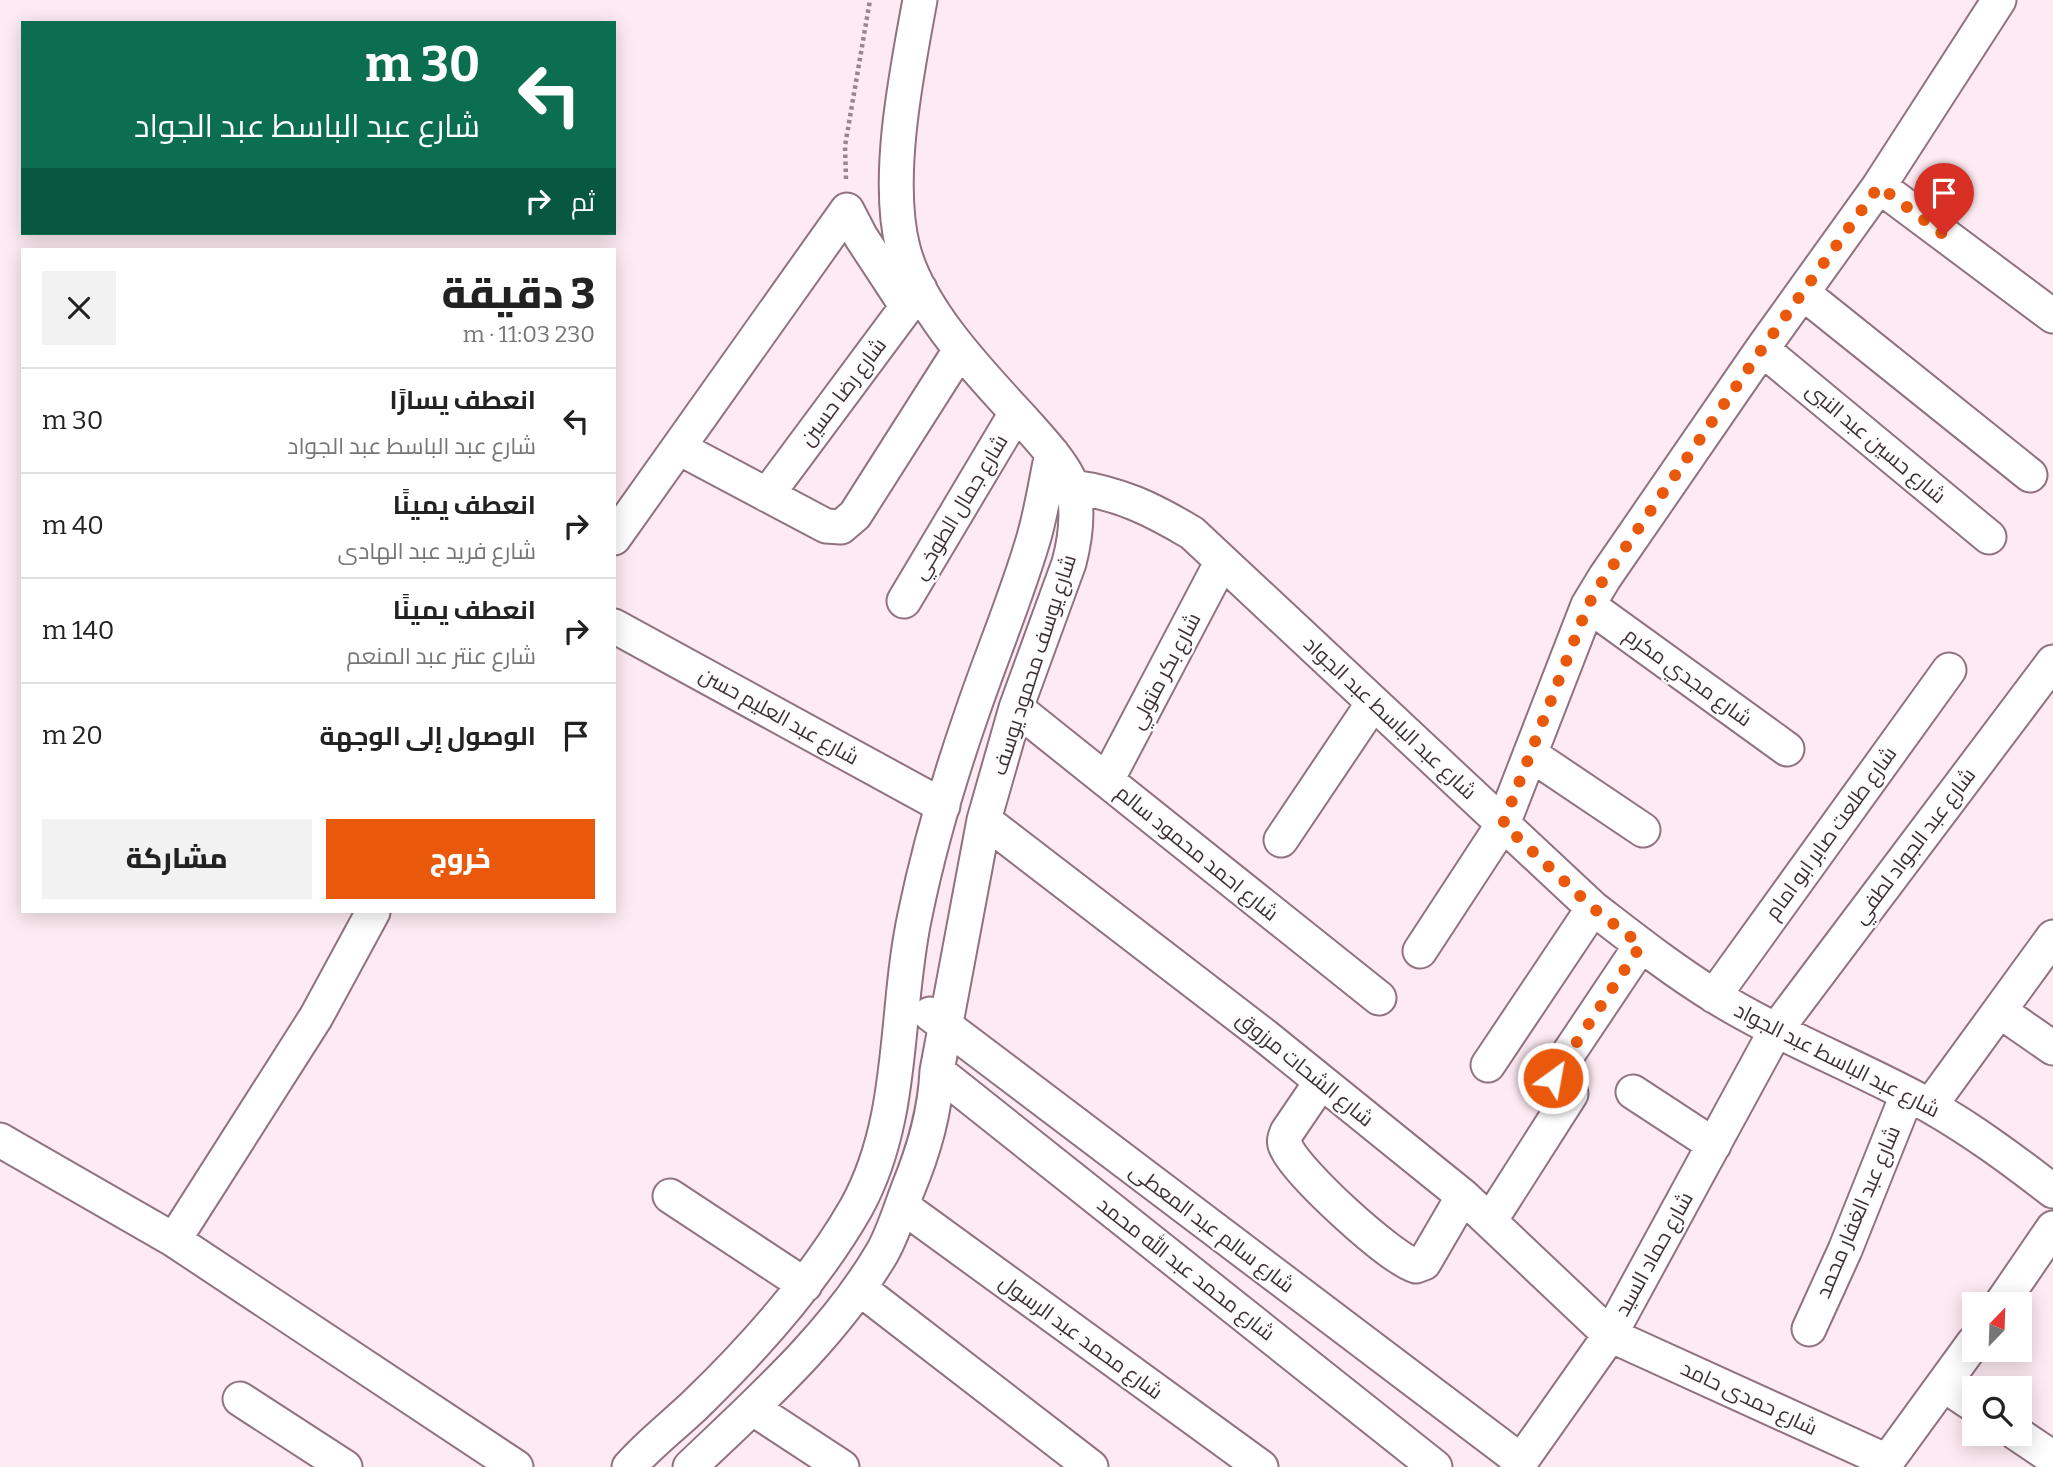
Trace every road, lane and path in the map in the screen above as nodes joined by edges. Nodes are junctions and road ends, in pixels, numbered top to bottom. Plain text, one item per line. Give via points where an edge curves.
1 (870, 0) edge
2 (919, 0) edge
3 (1999, 0) edge
4 (1879, 186) junction
5 (847, 210) junction
6 (1803, 293) junction
7 (913, 298) junction
8 (2053, 316) edge
9 (1762, 349) junction
10 (960, 350) junction
11 (1016, 413) junction
12 (678, 448) junction
13 (1052, 453) junction
14 (2030, 475) dead end
15 (1073, 487) junction
16 (767, 495) junction
17 (616, 535) edge
18 (1989, 537) dead end
19 (1222, 561) junction
20 (904, 601) dead end
21 (1588, 605) junction
22 (616, 627) edge
23 (2053, 662) edge
24 (1949, 670) dead end
25 (1373, 703) junction
26 (1016, 708) junction
27 (1787, 748) dead end
28 (1530, 754) junction
29 (1107, 780) junction
30 (943, 806) junction
31 (984, 820) junction
32 (1503, 824) junction
33 (1643, 830) dead end
34 (1281, 840) dead end
35 (1593, 908) junction
36 (372, 913) edge
37 (2053, 937) edge
38 (1641, 945) junction
39 (1420, 951) dead end
40 (903, 994) junction
41 (1714, 996) junction
42 (1379, 998) dead end
43 (2000, 1012) junction
44 (946, 1026) junction
45 (1776, 1030) junction
46 (2053, 1048) edge
47 (1488, 1065) dead end
48 (937, 1071) junction
49 (1321, 1082) junction
50 (1633, 1092) dead end
51 (1919, 1101) junction
52 (0, 1140) edge
53 (1714, 1145) junction
54 (2053, 1191) edge
55 (670, 1196) dead end
56 (1462, 1196) junction
57 (902, 1206) junction
58 (1489, 1221) junction
59 (2053, 1228) edge
60 (174, 1240) junction
61 (805, 1285) junction
62 (859, 1288) junction
63 (2008, 1292) edge
64 (1809, 1329) dead end
65 (1610, 1335) junction
66 (1962, 1359) edge
67 (1944, 1385) junction
68 (1962, 1397) edge
69 (240, 1399) dead end
70 (752, 1408) junction
71 (2032, 1444) edge
72 (2053, 1458) edge
73 (1519, 1464) edge
74 (1885, 1464) edge
75 (345, 1467) edge
76 (516, 1467) edge
77 (629, 1467) edge
78 (690, 1467) edge
79 (842, 1467) edge
80 (1091, 1467) edge
81 (1261, 1467) edge
82 (1435, 1467) edge

1 - 5 path via 845,146
2 - 7 street, شارع يوسف محمود يوسف via 900,128 896,198
3 - 4 street
4 - 6 street
4 - 8 street
5 - 7 street via 861,237
5 - 12 street
6 - 9 street
6 - 14 street
7 - 10 street, شارع يوسف محمود يوسف
7 - 16 street, شارع رضا حسين
9 - 18 street, شارع حسين عبد النبى
9 - 21 street
10 - 11 street, شارع يوسف محمود يوسف
10 - 16 street via 848,523 826,526
11 - 13 street, شارع يوسف محمود يوسف
11 - 20 street, شارع جمال الطوخي
12 - 16 street
12 - 17 street
13 - 15 street, شارع يوسف محمود يوسف
13 - 30 street via 1032,544
15 - 19 street, شارع عبد الباسط عبد الجواد via 1104,491 1160,514 1192,533
15 - 26 street, شارع يوسف محمود يوسف via 1076,526 1069,563
19 - 25 street, شارع عبد الباسط عبد الجواد
19 - 29 street, شارع بكر متولي
21 - 27 street, شارع مجدي مكرم
21 - 28 street
22 - 30 street, شارع عبد العليم حسن
23 - 45 street, شارع عبد الجواد لطفي
24 - 41 street, شارع طلعت صابر ابو امام
25 - 32 street, شارع عبد الباسط عبد الجواد
25 - 34 street
26 - 29 street, شارع احمد محمود سالم
26 - 31 street, شارع يوسف محمود يوسف
28 - 32 street
28 - 33 street
29 - 42 street, شارع احمد محمود سالم
30 - 40 street via 915,916
31 - 44 street, شارع يوسف محمود يوسف
31 - 49 street, شارع الشحات مرزوق
32 - 35 street, شارع عبد الباسط عبد الجواد
32 - 39 street
35 - 38 street, شارع عبد الباسط عبد الجواد
35 - 47 street
36 - 60 street via 316,1017
37 - 43 street, شارع عبد الغفار محمد
38 - 41 street, شارع عبد الباسط عبد الجواد
38 - 58 street via 1553,1075 1572,1093
40 - 44 street, شارع سالم عبد المعطى
40 - 61 street via 890,1117 877,1159 856,1207
41 - 45 street, شارع عبد الباسط عبد الجواد
43 - 46 street
43 - 51 street, شارع عبد الغفار محمد
44 - 48 street, شارع يوسف محمود يوسف
44 - 73 street, شارع سالم عبد المعطى
45 - 51 street, شارع عبد الباسط عبد الجواد
45 - 53 street, شارع حماد السيد
48 - 57 street, شارع يوسف محمود يوسف via 924,1149
48 - 82 street, شارع محمد عبد الله محمد
49 - 56 street, شارع الشحات مرزوق
49 - 56 street via 1287,1132 1285,1146 1336,1205 1398,1256 1416,1266 1424,1263
50 - 53 street
51 - 54 street, شارع عبد الباسط عبد الجواد
51 - 64 street, شارع عبد الغفار محمد
52 - 60 street
53 - 65 street, شارع حماد السيد
55 - 61 street
56 - 58 street, شارع الشحات مرزوق
57 - 62 street, شارع يوسف محمود يوسف via 883,1251
57 - 81 street, شارع محمد عبد الرسول
58 - 65 street, شارع الشحات مرزوق
59 - 63 street
60 - 76 street
61 - 77 street via 695,1404
62 - 70 street, شارع يوسف محمود يوسف via 807,1352
62 - 80 street
65 - 73 street, شارع حماد السيد
65 - 74 street, شارع حمدى حامد
66 - 67 street
67 - 68 street
67 - 74 street
69 - 75 street
70 - 78 street, شارع يوسف محمود يوسف
70 - 79 street
71 - 72 street

